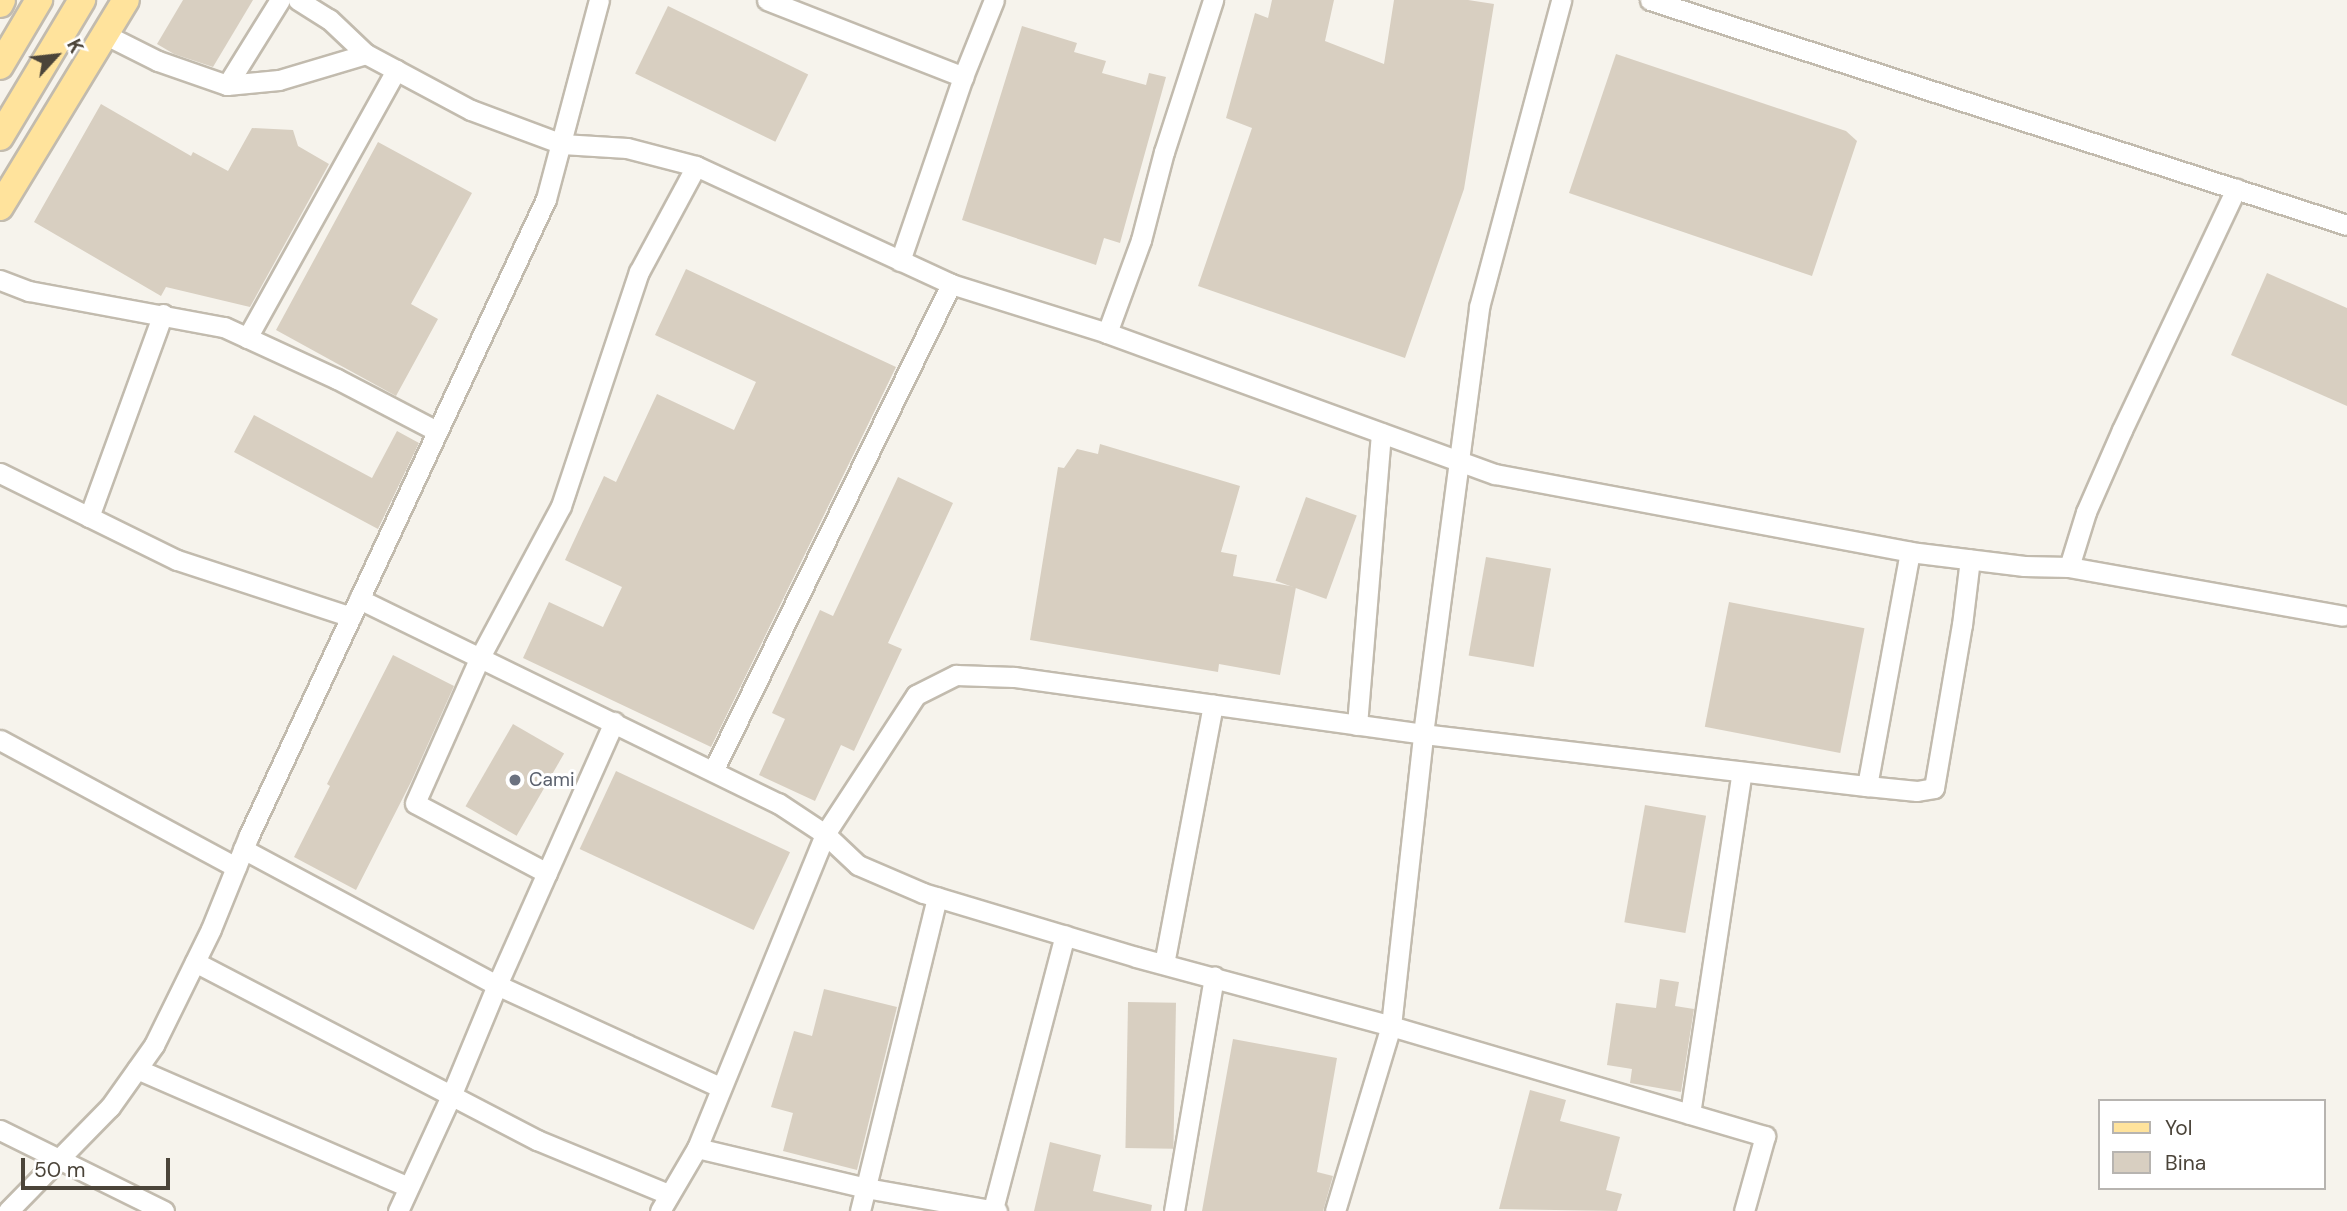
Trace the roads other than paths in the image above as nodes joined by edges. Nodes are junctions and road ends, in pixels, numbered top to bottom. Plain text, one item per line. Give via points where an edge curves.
1 (39, 0) edge
2 (82, 0) edge
3 (126, 0) edge
4 (279, 0) edge
5 (298, 0) edge
6 (767, 0) edge
7 (993, 0) edge
8 (1213, 0) edge
9 (1561, 0) edge
10 (1650, 0) edge
11 (592, 5) edge
12 (106, 35) junction
13 (366, 54) junction
14 (0, 66) edge
15 (396, 70) junction
16 (963, 77) junction
17 (227, 85) junction
18 (0, 137) edge
19 (562, 144) junction
20 (696, 166) junction
21 (2236, 189) junction
22 (0, 207) edge
23 (2347, 225) edge
24 (900, 261) junction
25 (0, 280) edge
26 (951, 284) junction
27 (163, 314) junction
28 (1107, 333) junction
29 (247, 338) junction
30 (437, 431) junction
31 (1381, 433) junction
32 (1457, 461) junction
33 (0, 473) edge
34 (89, 517) junction
35 (1910, 552) junction
36 (1970, 559) junction
37 (2069, 567) junction
38 (355, 608) junction
39 (2343, 616) dead end
40 (481, 657) junction
41 (1213, 705) junction
42 (614, 722) junction
43 (1357, 725) junction
44 (1423, 734) junction
45 (0, 740) edge
46 (713, 771) junction
47 (1742, 772) junction
48 (1867, 786) junction
49 (825, 834) junction
50 (240, 858) junction
51 (547, 873) junction
52 (937, 897) junction
53 (1065, 935) junction
54 (195, 962) junction
55 (1164, 964) junction
56 (1214, 976) junction
57 (496, 985) junction
58 (1391, 1026) junction
59 (137, 1069) junction
60 (720, 1087) junction
61 (452, 1096) junction
62 (1690, 1114) junction
63 (0, 1130) edge
64 (697, 1148) junction
65 (56, 1158) junction
66 (409, 1187) junction
67 (866, 1188) junction
68 (664, 1203) edge
69 (995, 1210) edge
70 (8, 1211) edge
71 (164, 1211) edge
72 (398, 1211) edge
73 (860, 1211) edge
74 (1174, 1211) edge
75 (1335, 1211) edge
76 (1744, 1211) edge

1 - 14 main road
2 - 18 main road
3 - 12 main road
4 - 17 street
5 - 13 street via 329,19
6 - 16 street
7 - 16 street
8 - 28 street via 1141,240
9 - 32 street via 1479,307
10 - 21 street
11 - 19 street
12 - 17 street via 158,61
12 - 22 main road
13 - 15 street
13 - 17 street via 279,80
15 - 19 street via 471,110
15 - 29 street
16 - 24 street
19 - 20 street via 627,148
19 - 30 street via 546,198
20 - 24 street
20 - 40 street via 639,272 561,506
21 - 23 street
21 - 37 street via 2112,453 2086,512
24 - 26 street
25 - 27 street via 29,291
26 - 28 street
26 - 46 street
27 - 29 street via 224,327
27 - 34 street
28 - 31 street
29 - 30 street
30 - 38 street
31 - 32 street
31 - 43 street
32 - 35 street via 1495,474
32 - 44 street
33 - 34 street
34 - 38 street via 177,561
35 - 36 street
35 - 48 street
36 - 37 street
36 - 48 street via 1934,788 1917,791
37 - 39 street
38 - 40 street
38 - 50 street
40 - 42 street
40 - 51 street via 415,803
41 - 43 street
41 - 49 street via 1014,677 956,675 916,695
41 - 55 street
42 - 46 street
42 - 51 street
43 - 44 street
44 - 47 street
44 - 58 street
45 - 50 street
46 - 49 street via 778,803
47 - 48 street
47 - 62 street
49 - 52 street via 858,865
49 - 60 street
50 - 54 street
50 - 57 street
51 - 57 street
52 - 53 street
52 - 67 street
53 - 55 street
53 - 69 street
54 - 59 street via 154,1045
54 - 61 street
55 - 56 street
56 - 58 street
56 - 74 street
57 - 60 street
57 - 61 street
58 - 62 street
58 - 75 street
59 - 65 street via 110,1107
59 - 66 street
60 - 64 street
61 - 66 street
61 - 68 street
62 - 76 street via 1765,1136
63 - 65 street
64 - 67 street
64 - 68 street
65 - 70 street
65 - 71 street
66 - 72 street
67 - 69 street
67 - 73 street

